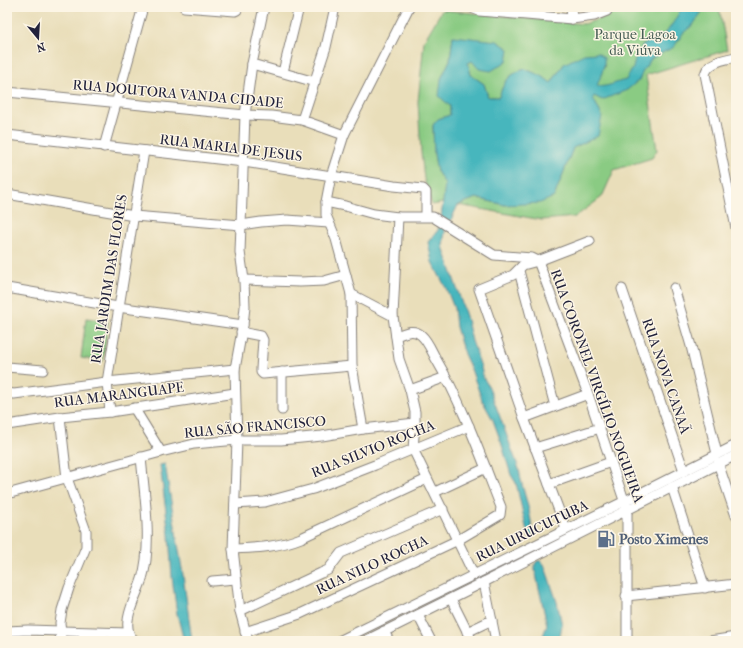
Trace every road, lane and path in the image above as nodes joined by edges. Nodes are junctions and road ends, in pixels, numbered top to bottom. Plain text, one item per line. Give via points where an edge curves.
1 (143, 7) edge
2 (184, 7) edge
3 (264, 7) edge
4 (299, 7) edge
5 (335, 7) edge
6 (409, 7) edge
7 (469, 7) edge
8 (571, 7) edge
9 (237, 9) edge
10 (607, 11) dead end
11 (572, 18) junction
12 (736, 57) edge
13 (252, 64) junction
14 (283, 72) junction
15 (315, 82) junction
16 (7, 92) edge
17 (116, 102) junction
18 (245, 115) junction
19 (302, 120) junction
20 (7, 135) edge
21 (344, 135) junction
22 (104, 147) junction
23 (144, 151) junction
24 (244, 162) junction
25 (331, 176) junction
26 (7, 194) edge
27 (326, 202) junction
28 (134, 216) junction
29 (426, 216) junction
30 (398, 217) junction
31 (329, 223) junction
32 (241, 225) junction
33 (736, 228) edge
34 (590, 241) dead end
35 (538, 261) junction
36 (519, 270) junction
37 (346, 275) junction
38 (244, 280) junction
39 (7, 288) edge
40 (674, 288) dead end
41 (622, 289) dead end
42 (350, 294) junction
43 (118, 308) junction
44 (393, 316) junction
45 (242, 329) junction
46 (396, 336) junction
47 (352, 366) junction
48 (7, 367) edge
49 (235, 369) junction
50 (43, 370) dead end
51 (282, 372) junction
52 (446, 377) junction
53 (107, 382) junction
54 (410, 390) junction
55 (7, 393) edge
56 (235, 393) junction
57 (588, 394) junction
58 (555, 406) junction
59 (134, 408) junction
60 (282, 410) dead end
61 (110, 412) junction
62 (60, 417) junction
63 (524, 418) junction
64 (415, 423) junction
65 (7, 424) edge
66 (469, 426) junction
67 (600, 428) junction
68 (363, 429) junction
69 (237, 440) junction
70 (736, 445) edge
71 (535, 448) junction
72 (413, 449) junction
73 (161, 452) junction
74 (736, 455) edge
75 (141, 457) junction
76 (717, 459) junction
77 (611, 462) junction
78 (486, 468) junction
79 (684, 471) junction
80 (67, 478) junction
81 (427, 479) junction
82 (549, 484) junction
83 (672, 487) junction
84 (434, 492) junction
85 (7, 494) edge
86 (235, 504) junction
87 (626, 505) junction
88 (443, 509) junction
89 (736, 516) edge
90 (566, 529) junction
91 (458, 540) junction
92 (233, 549) junction
93 (474, 575) junction
94 (236, 579) junction
95 (212, 580) dead end
96 (484, 582) junction
97 (736, 584) edge
98 (705, 588) junction
99 (626, 596) junction
100 (450, 599) junction
101 (240, 611) junction
102 (418, 615) junction
103 (492, 620) junction
104 (7, 631) edge
105 (61, 631) junction
106 (384, 631) junction
107 (245, 632) junction
108 (467, 632) junction
109 (128, 633) junction
110 (736, 638) edge
111 (344, 640) edge
112 (60, 641) edge
113 (134, 641) edge
114 (248, 641) edge
115 (365, 641) edge
116 (389, 641) edge
117 (431, 641) edge
118 (472, 641) edge
119 (496, 641) edge
120 (627, 641) edge
121 (710, 641) edge

1 - 17 street
2 - 9 street
3 - 13 street
4 - 14 street
5 - 15 street
6 - 21 street
7 - 11 street via 479,11
8 - 11 street
10 - 11 street via 594,16
12 - 33 street via 708,67 705,74
13 - 14 street
13 - 18 street
14 - 15 street
15 - 19 street
16 - 17 street, RUA DOUTORA VANDA CIDADE
17 - 18 street, RUA DOUTORA VANDA CIDADE
17 - 22 street
18 - 19 street, RUA DOUTORA VANDA CIDADE
18 - 24 street
19 - 21 street, RUA DOUTORA VANDA CIDADE
20 - 22 street, RUA MARIA DE JESUS
21 - 25 street
22 - 23 street, RUA MARIA DE JESUS
23 - 24 street, RUA MARIA DE JESUS
23 - 28 street, RUA JARDIM DAS FLORES
24 - 25 street, RUA MARIA DE JESUS
24 - 32 street
25 - 27 street
25 - 29 street, RUA MARIA DE JESUS via 424,190
26 - 28 street
27 - 30 street
27 - 31 street
28 - 32 street
28 - 43 street, RUA JARDIM DAS FLORES
29 - 30 street
29 - 35 street via 442,221 494,255 532,258
30 - 44 street
31 - 32 street via 287,220
31 - 37 street
32 - 38 street via 240,252
34 - 35 street
35 - 36 street via 523,265
35 - 57 street, RUA CORONEL VIRGÍLIO NOGUEIRA
36 - 58 street
36 - 63 street via 513,275 479,288
37 - 38 street via 324,281
37 - 42 street
38 - 45 street via 245,307
39 - 43 street
40 - 76 street via 691,346
41 - 79 street, RUA NOVA CANAÃ
42 - 44 street
42 - 47 street
43 - 45 street
43 - 53 street, RUA JARDIM DAS FLORES
44 - 46 street
45 - 49 street
45 - 51 street via 261,336 264,340 261,372
46 - 52 street via 414,331 422,336
46 - 54 street via 399,359
47 - 51 street
47 - 68 street
48 - 50 street
49 - 53 street
49 - 56 street
51 - 60 street
52 - 54 street
52 - 66 street
53 - 55 street
53 - 61 street, RUA JARDIM DAS FLORES
54 - 64 street
56 - 59 street, RUA MARANGUAPE
56 - 69 street
57 - 58 street
57 - 67 street, RUA CORONEL VIRGÍLIO NOGUEIRA
58 - 63 street
59 - 61 street, RUA MARANGUAPE
59 - 73 street
61 - 62 street, RUA MARANGUAPE
62 - 65 street, RUA MARANGUAPE
62 - 80 street
63 - 71 street
64 - 68 street, RUA SÃO FRANCISCO
64 - 72 street
66 - 72 street, RUA SILVIO ROCHA
66 - 78 street
67 - 71 street
67 - 77 street, RUA CORONEL VIRGÍLIO NOGUEIRA
68 - 69 street, RUA SÃO FRANCISCO via 288,440
69 - 73 street, RUA SÃO FRANCISCO via 194,444
69 - 86 street
70 - 76 street, RUA URUCUTUBA
71 - 82 street
72 - 81 street
72 - 86 street, RUA SILVIO ROCHA via 313,489 265,502
73 - 75 street, RUA SÃO FRANCISCO
74 - 76 street, RUA URUCUTUBA
75 - 80 street, RUA SÃO FRANCISCO
75 - 109 street via 147,523 146,560 143,578 131,604
76 - 79 street, RUA URUCUTUBA
76 - 83 street, RUA URUCUTUBA
76 - 89 street
77 - 82 street
77 - 87 street, RUA CORONEL VIRGÍLIO NOGUEIRA
78 - 84 street
78 - 91 street, RUA NILO ROCHA via 502,510 500,515
79 - 87 street, RUA URUCUTUBA
80 - 85 street, RUA SÃO FRANCISCO
80 - 105 street via 87,539 62,610
81 - 84 street
81 - 92 street via 294,541 272,547
82 - 90 street
83 - 87 street, RUA URUCUTUBA
83 - 98 street
84 - 88 street
86 - 92 street
87 - 90 street, RUA URUCUTUBA
87 - 96 street, RUA URUCUTUBA
87 - 99 street, RUA CORONEL VIRGÍLIO NOGUEIRA
88 - 91 street
88 - 101 street via 341,554 328,570 321,574
90 - 93 street, RUA URUCUTUBA
91 - 93 street
91 - 107 street, RUA NILO ROCHA via 300,614
92 - 94 street
93 - 111 street, RUA URUCUTUBA
94 - 95 street
94 - 101 street
96 - 100 street, RUA URUCUTUBA
96 - 103 street
97 - 98 street
98 - 99 street
99 - 120 street, RUA CORONEL VIRGÍLIO NOGUEIRA
100 - 102 street, RUA URUCUTUBA
100 - 108 street
101 - 107 street
102 - 106 street, RUA URUCUTUBA
102 - 117 street
103 - 108 street
103 - 119 street
104 - 105 street
105 - 109 street
105 - 112 street
106 - 115 street, RUA URUCUTUBA
106 - 116 street
107 - 114 street
108 - 118 street
109 - 113 street
110 - 121 street

